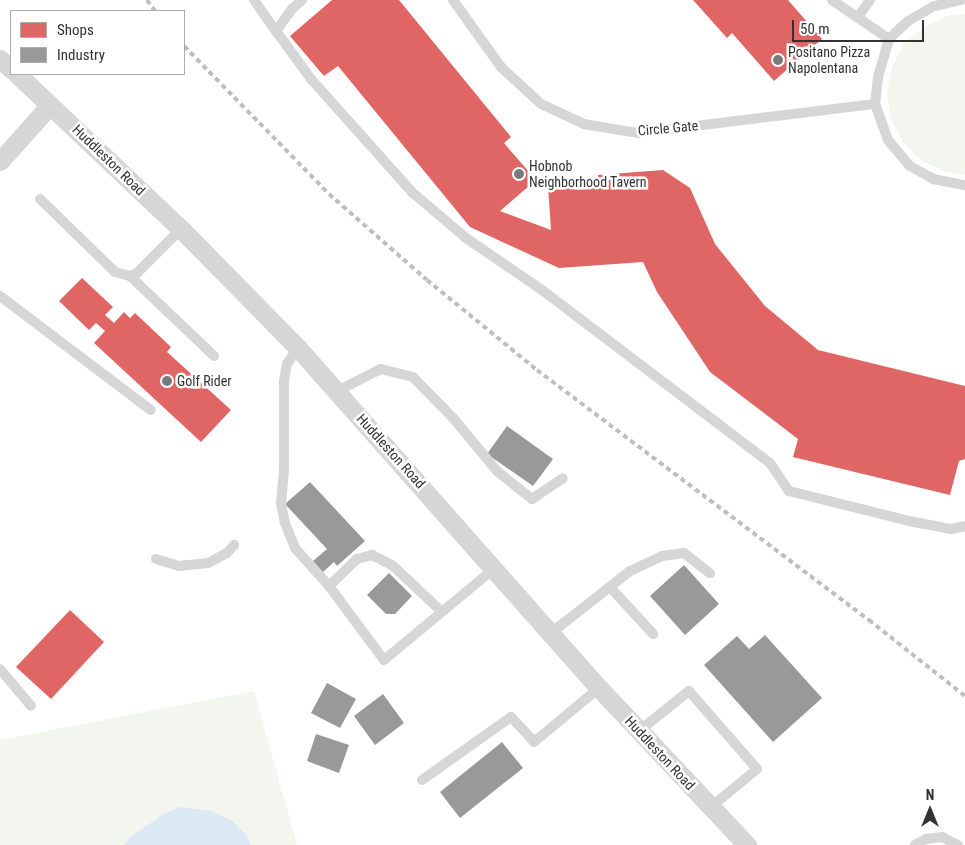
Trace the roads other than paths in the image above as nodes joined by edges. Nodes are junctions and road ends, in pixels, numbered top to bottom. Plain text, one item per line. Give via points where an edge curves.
1 (254, 0) edge
2 (302, 0) edge
3 (453, 0) edge
4 (832, 0) edge
5 (870, 0) edge
6 (963, 0) edge
7 (858, 17) junction
8 (276, 30) junction
9 (889, 39) junction
10 (0, 59) edge
11 (10, 68) edge
12 (18, 75) edge
13 (875, 104) junction
14 (50, 105) junction
15 (0, 161) edge
16 (965, 185) edge
17 (40, 199) dead end
18 (181, 230) junction
19 (130, 276) junction
20 (0, 296) edge
21 (298, 348) junction
22 (214, 356) dead end
23 (337, 391) junction
24 (151, 410) dead end
25 (563, 478) dead end
26 (965, 526) edge
27 (234, 545) dead end
28 (156, 559) dead end
29 (495, 568) junction
30 (710, 573) dead end
31 (329, 586) junction
32 (610, 587) junction
33 (441, 612) junction
34 (551, 633) junction
35 (653, 634) dead end
36 (0, 669) edge
37 (599, 688) junction
38 (31, 706) dead end
39 (639, 731) junction
40 (422, 780) dead end
41 (711, 807) junction
42 (747, 845) edge
43 (916, 845) edge
44 (958, 845) edge

1 - 8 lane
2 - 8 lane
3 - 13 lane, Circle Gate via 501,67 540,104 584,124 638,132
4 - 7 lane
5 - 7 lane
6 - 9 lane via 934,6 908,21
7 - 9 lane
8 - 26 lane via 311,79 413,193 466,238 548,295 770,463 789,492 909,521 951,529
9 - 13 lane via 878,77
10 - 11 street
12 - 14 street, Huddleston Road
13 - 16 lane via 888,140 910,166 933,179
14 - 15 street
14 - 18 street, Huddleston Road
17 - 19 lane via 115,272
18 - 19 lane
18 - 21 street, Huddleston Road
19 - 22 lane
20 - 24 lane
21 - 23 street, Huddleston Road
21 - 31 lane via 287,364 284,381 282,503 285,523 295,548
23 - 25 lane via 381,369 413,376 497,471 532,499
23 - 29 street, Huddleston Road
27 - 28 lane via 227,553 208,563 179,566
29 - 33 lane
29 - 34 street, Huddleston Road
30 - 32 lane via 684,553 662,556 630,571
31 - 33 lane via 357,559 372,556 392,565
31 - 33 lane via 384,660
32 - 34 lane
32 - 35 lane
34 - 37 street, Huddleston Road
36 - 38 lane
37 - 39 street, Huddleston Road
37 - 40 lane via 534,742 511,717
39 - 41 street, Huddleston Road
39 - 41 lane via 689,691 757,768
41 - 42 street, Huddleston Road
43 - 44 lane via 926,839 942,837

